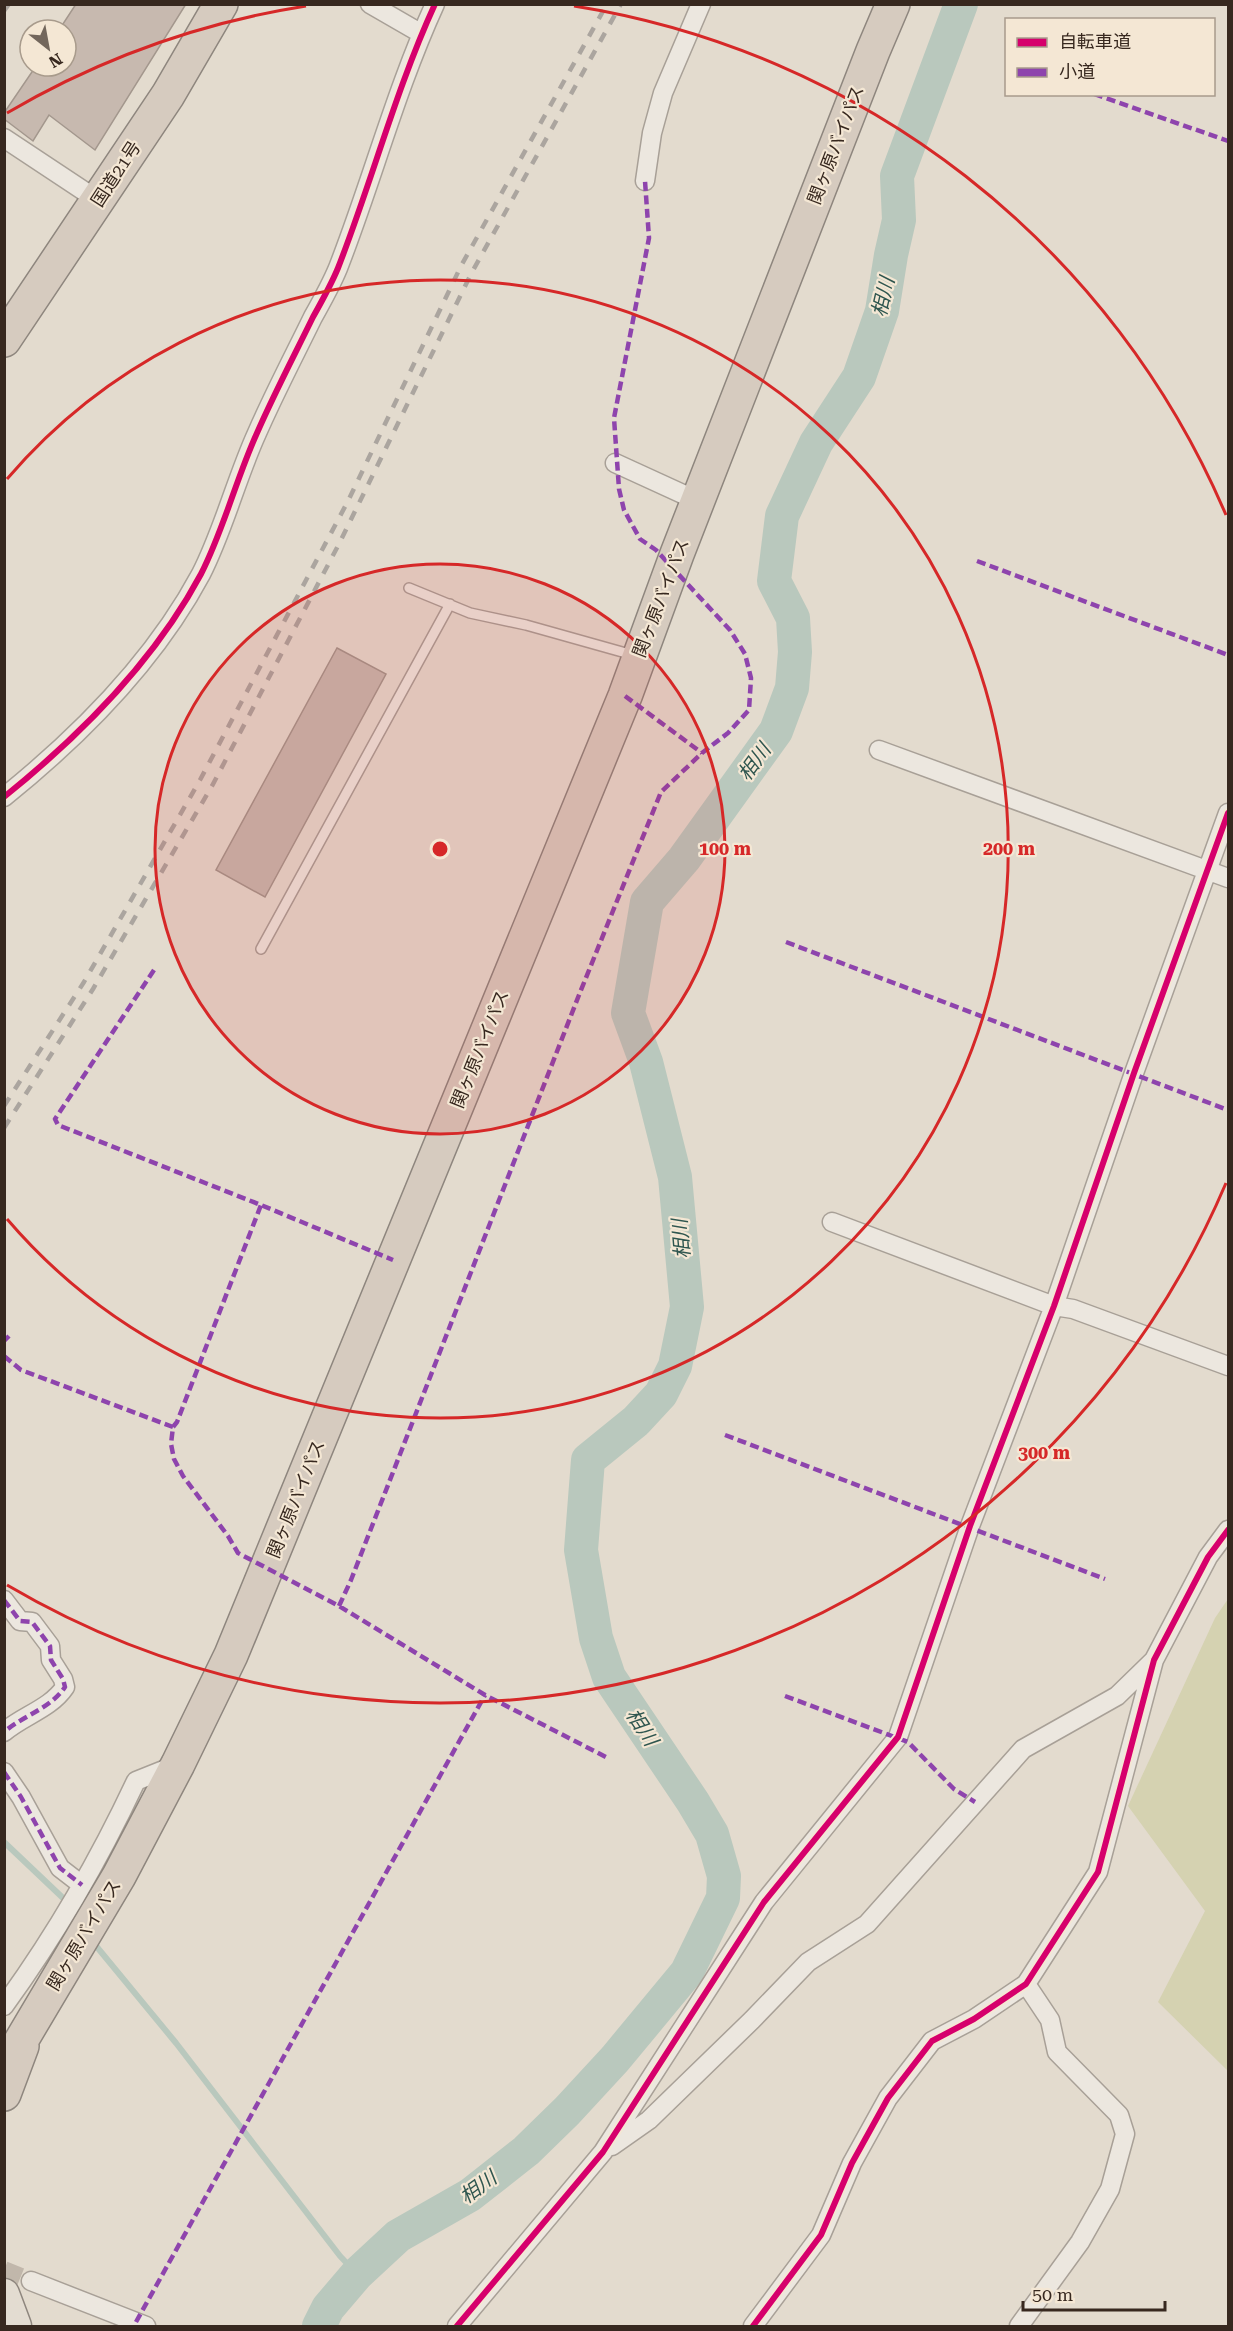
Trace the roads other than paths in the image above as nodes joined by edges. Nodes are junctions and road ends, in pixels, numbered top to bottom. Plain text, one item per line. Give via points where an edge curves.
1 (221, 4) edge
2 (370, 4) edge
3 (435, 4) edge
4 (701, 4) edge
5 (893, 4) edge
6 (422, 34) junction
7 (4, 138) edge
8 (645, 181) dead end
9 (99, 201) junction
10 (4, 340) edge
11 (615, 463) dead end
12 (698, 501) junction
13 (409, 588) dead end
14 (450, 603) junction
15 (639, 657) junction
16 (879, 750) dead end
17 (4, 797) edge
18 (1228, 813) edge
19 (1208, 870) junction
20 (1228, 878) edge
21 (261, 949) dead end
22 (832, 1222) dead end
23 (1054, 1306) junction
24 (1228, 1366) edge
25 (1228, 1530) edge
26 (4, 1600) edge
27 (1154, 1660) junction
28 (4, 1732) edge
29 (178, 1764) junction
30 (4, 1773) edge
31 (82, 1885) junction
32 (1026, 1984) junction
33 (4, 2006) edge
34 (26, 2032) junction
35 (4, 2064) edge
36 (4, 2094) edge
37 (603, 2152) junction
38 (18, 2287) edge
39 (139, 2325) edge
40 (16, 2326) edge
41 (457, 2326) edge
42 (753, 2326) edge
43 (1019, 2326) edge

1 - 9 highway, 国道21号
2 - 6 street
3 - 6 street
4 - 8 street via 663,93
5 - 12 highway, 関ヶ原バイパス
6 - 17 street via 337,271 259,428 206,563 164,635 108,703 48,763
7 - 9 street
9 - 10 highway, 国道21号
11 - 12 street
12 - 15 highway, 関ヶ原バイパス
13 - 14 lane
14 - 15 lane via 470,613
14 - 21 lane
15 - 29 highway, 関ヶ原バイパス via 267,1569
16 - 19 street
18 - 19 street
19 - 20 street
19 - 23 street
22 - 23 street
23 - 24 street via 1074,1309
23 - 37 street via 970,1526 898,1737 764,1902
25 - 27 street via 1208,1557
26 - 28 street via 20,1621 32,1622 51,1646 51,1660 65,1687 38,1711
27 - 32 street via 1098,1872
27 - 37 street via 1117,1696 1023,1749 867,1924 808,1962 649,2120
29 - 31 street via 136,1781
29 - 34 highway, 関ヶ原バイパス via 119,1876
30 - 31 street via 60,1868
31 - 33 street
32 - 42 street via 932,2041 888,2098 852,2163 821,2235
32 - 43 street via 1050,2020 1057,2052 1119,2115 1125,2134 1110,2189 1080,2242
34 - 35 highway, 関ヶ原バイパス
34 - 36 highway
37 - 41 street
38 - 39 street
38 - 40 main road

